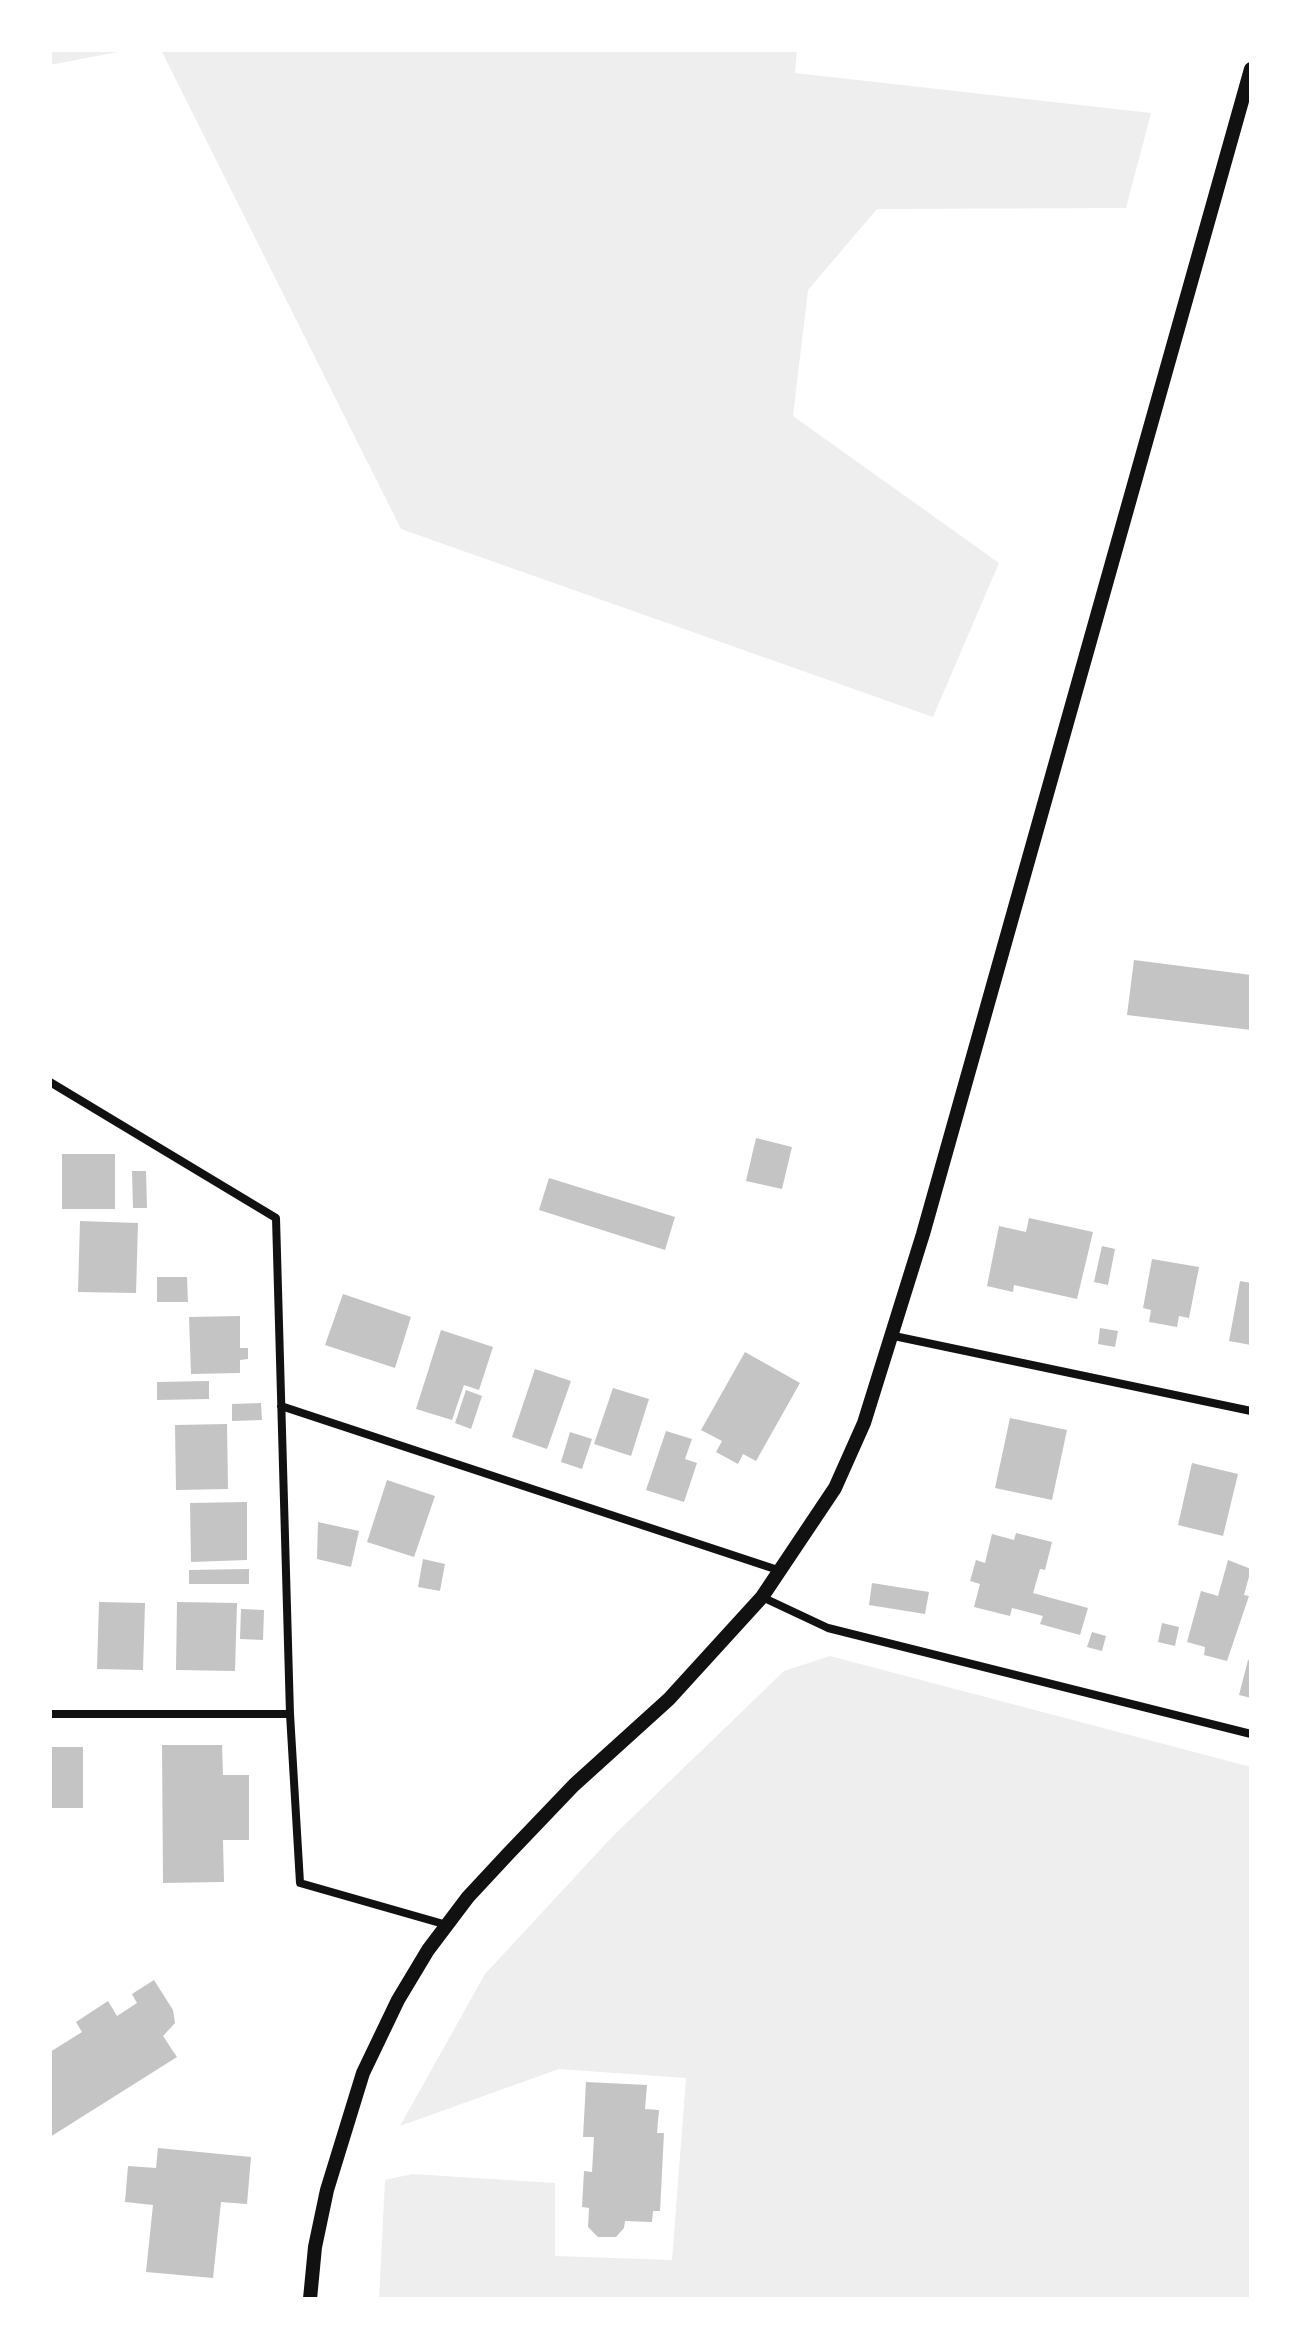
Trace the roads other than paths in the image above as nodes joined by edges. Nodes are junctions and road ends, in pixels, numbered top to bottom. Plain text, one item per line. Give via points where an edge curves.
1 (1251, 69) edge
2 (50, 1082) edge
3 (894, 1336) junction
4 (281, 1406) junction
5 (1251, 1411) edge
6 (781, 1571) junction
7 (762, 1597) junction
8 (50, 1714) edge
9 (290, 1714) junction
10 (1251, 1734) edge
11 (447, 1925) junction
12 (310, 2299) edge

1 - 3 street
2 - 4 street via 276,1218
3 - 5 street
3 - 6 street via 835,1488
4 - 6 street
4 - 9 street
6 - 7 street
7 - 10 street via 828,1628
7 - 11 street via 669,1699 574,1785
8 - 9 street
9 - 11 street via 300,1883
11 - 12 street via 398,2000 363,2073 327,2190

